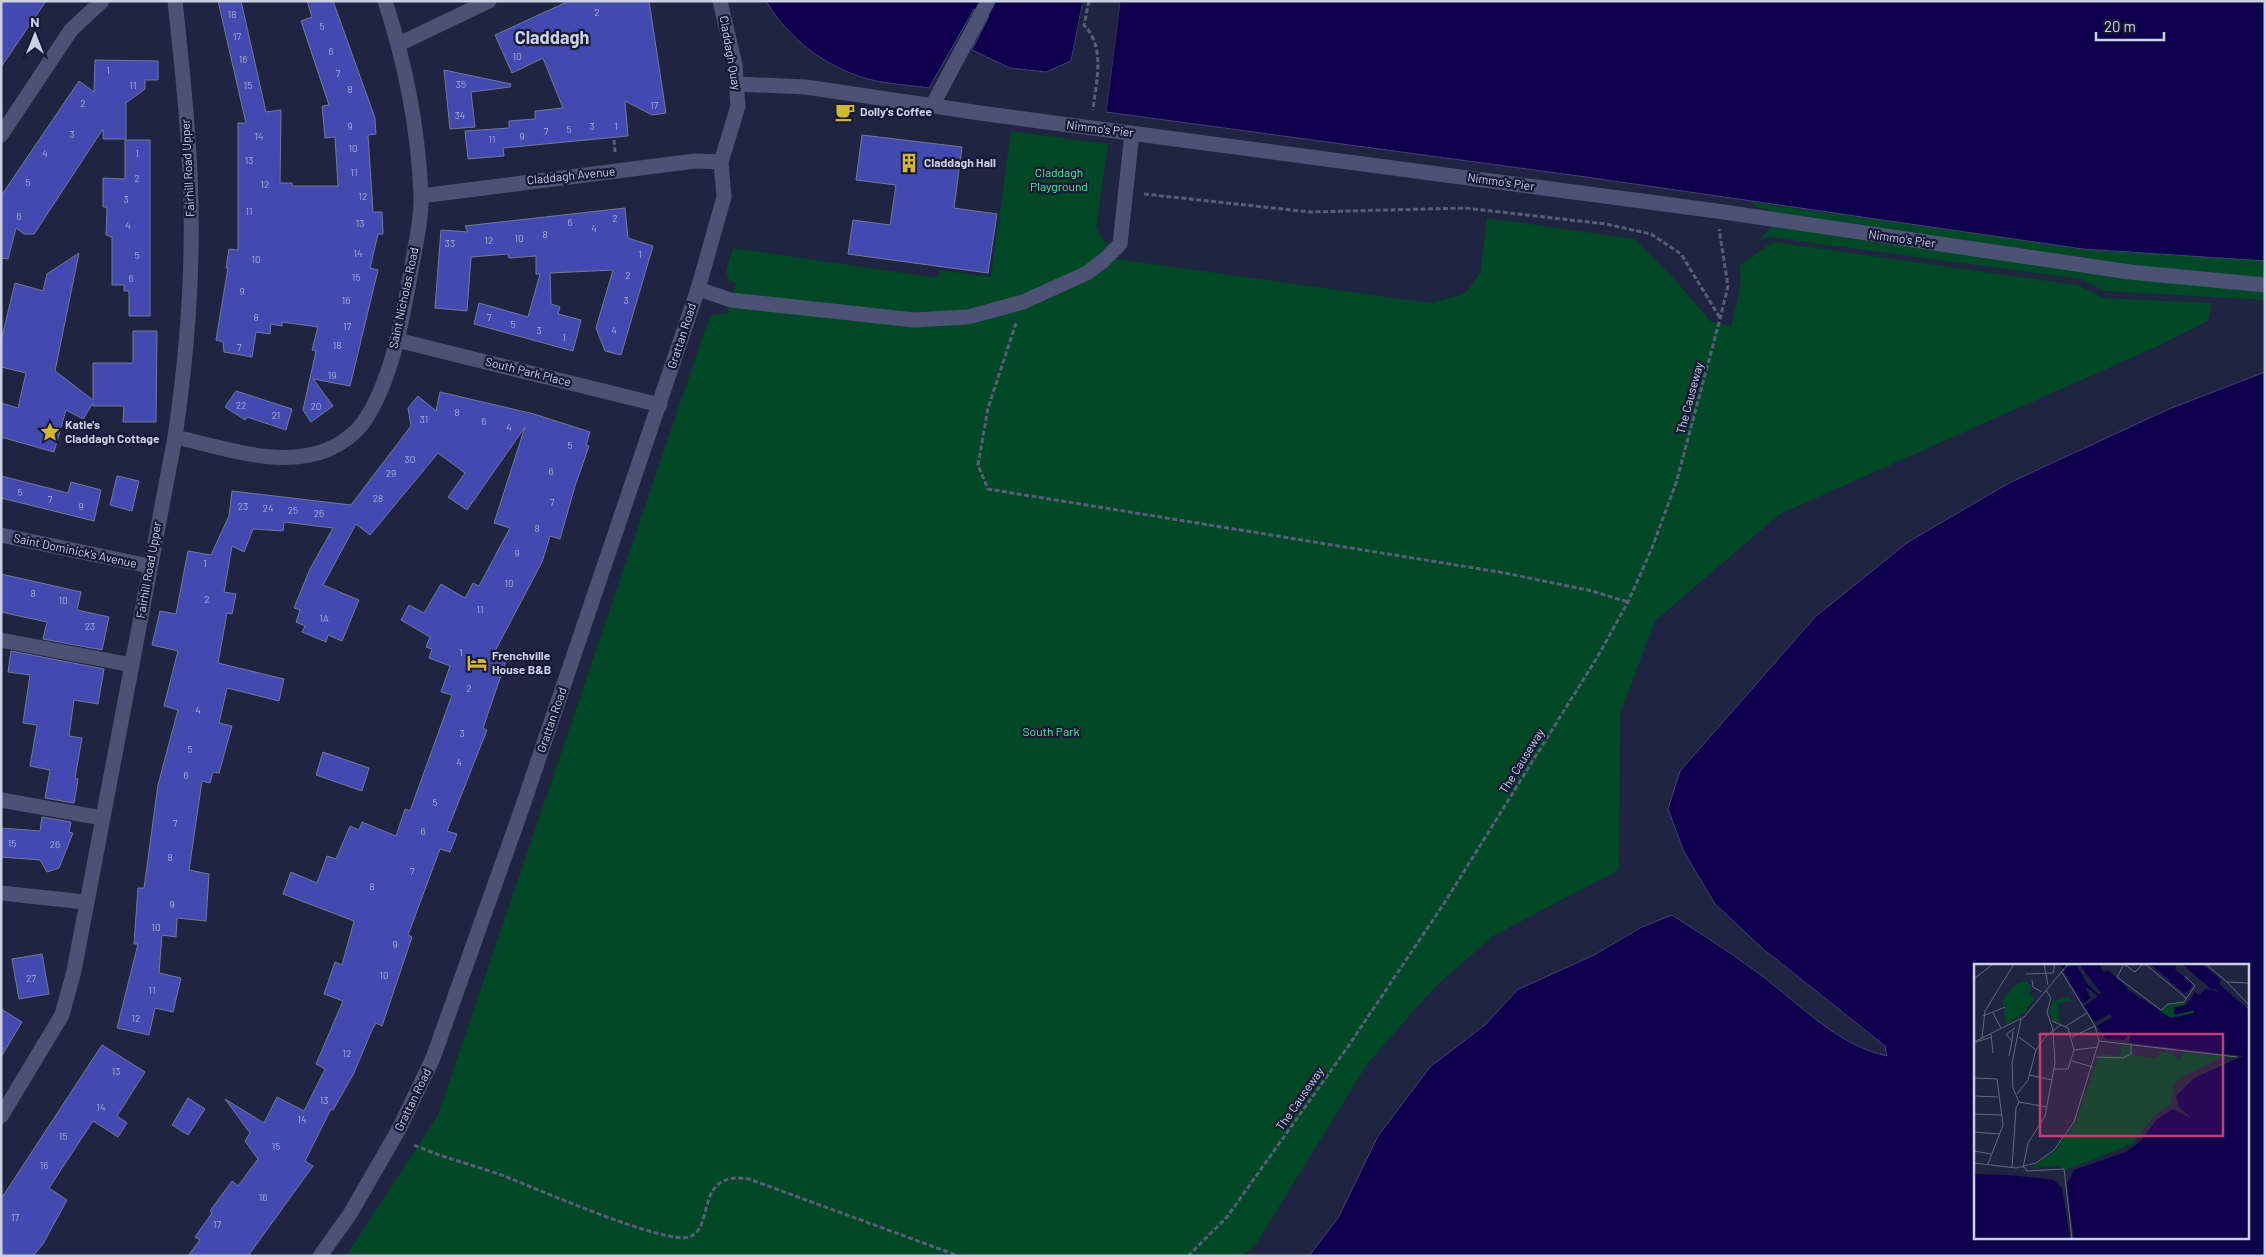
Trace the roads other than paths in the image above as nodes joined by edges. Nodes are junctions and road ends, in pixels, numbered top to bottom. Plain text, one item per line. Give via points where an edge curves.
1 (102, 1) edge
2 (175, 1) edge
3 (385, 1) edge
4 (488, 1) edge
5 (720, 1) edge
6 (988, 1) edge
7 (399, 44) junction
8 (737, 84) junction
9 (932, 106) junction
10 (1132, 132) junction
11 (1, 135) edge
12 (721, 162) junction
13 (421, 196) junction
14 (2265, 285) edge
15 (698, 289) junction
16 (397, 340) junction
17 (660, 404) junction
18 (175, 437) junction
19 (1, 535) edge
20 (149, 566) junction
21 (1, 640) edge
22 (132, 665) junction
23 (1, 800) edge
24 (102, 818) junction
25 (1, 893) edge
26 (85, 902) junction
27 (1, 1116) edge
28 (320, 1256) edge

1 - 11 street via 71,30
2 - 18 street, Fairhill Road Upper via 185,106 191,249 185,364
3 - 7 street, Saint Nicholas Road
4 - 7 street
5 - 8 street, Claddagh Quay
6 - 9 street
7 - 13 street, Saint Nicholas Road via 415,124
8 - 9 street, Nimmo's Pier via 806,87
8 - 12 street, Claddagh Quay via 738,106
9 - 10 street, Nimmo's Pier
10 - 14 street, Nimmo's Pier via 1717,211 2130,272
10 - 15 street via 1120,244 1087,273 1022,302 968,317 914,320 731,300
12 - 13 street, Claddagh Avenue via 695,161
12 - 15 street, Grattan Road via 724,197
13 - 16 street, Saint Nicholas Road via 417,237
15 - 17 street, Grattan Road
16 - 17 street, South Park Place
16 - 18 street, Saint Nicholas Road via 372,407 352,435 326,450 291,458 261,456
17 - 28 street, Grattan Road via 433,1058 394,1138 350,1214
18 - 20 street, Fairhill Road Upper
19 - 20 street, Saint Dominick's Avenue
20 - 22 street, Fairhill Road Upper
21 - 22 street
22 - 24 street, Fairhill Road Upper
23 - 24 street
24 - 26 street, Fairhill Road Upper
25 - 26 street
26 - 27 street, Fairhill Road Upper via 74,971 62,1016

